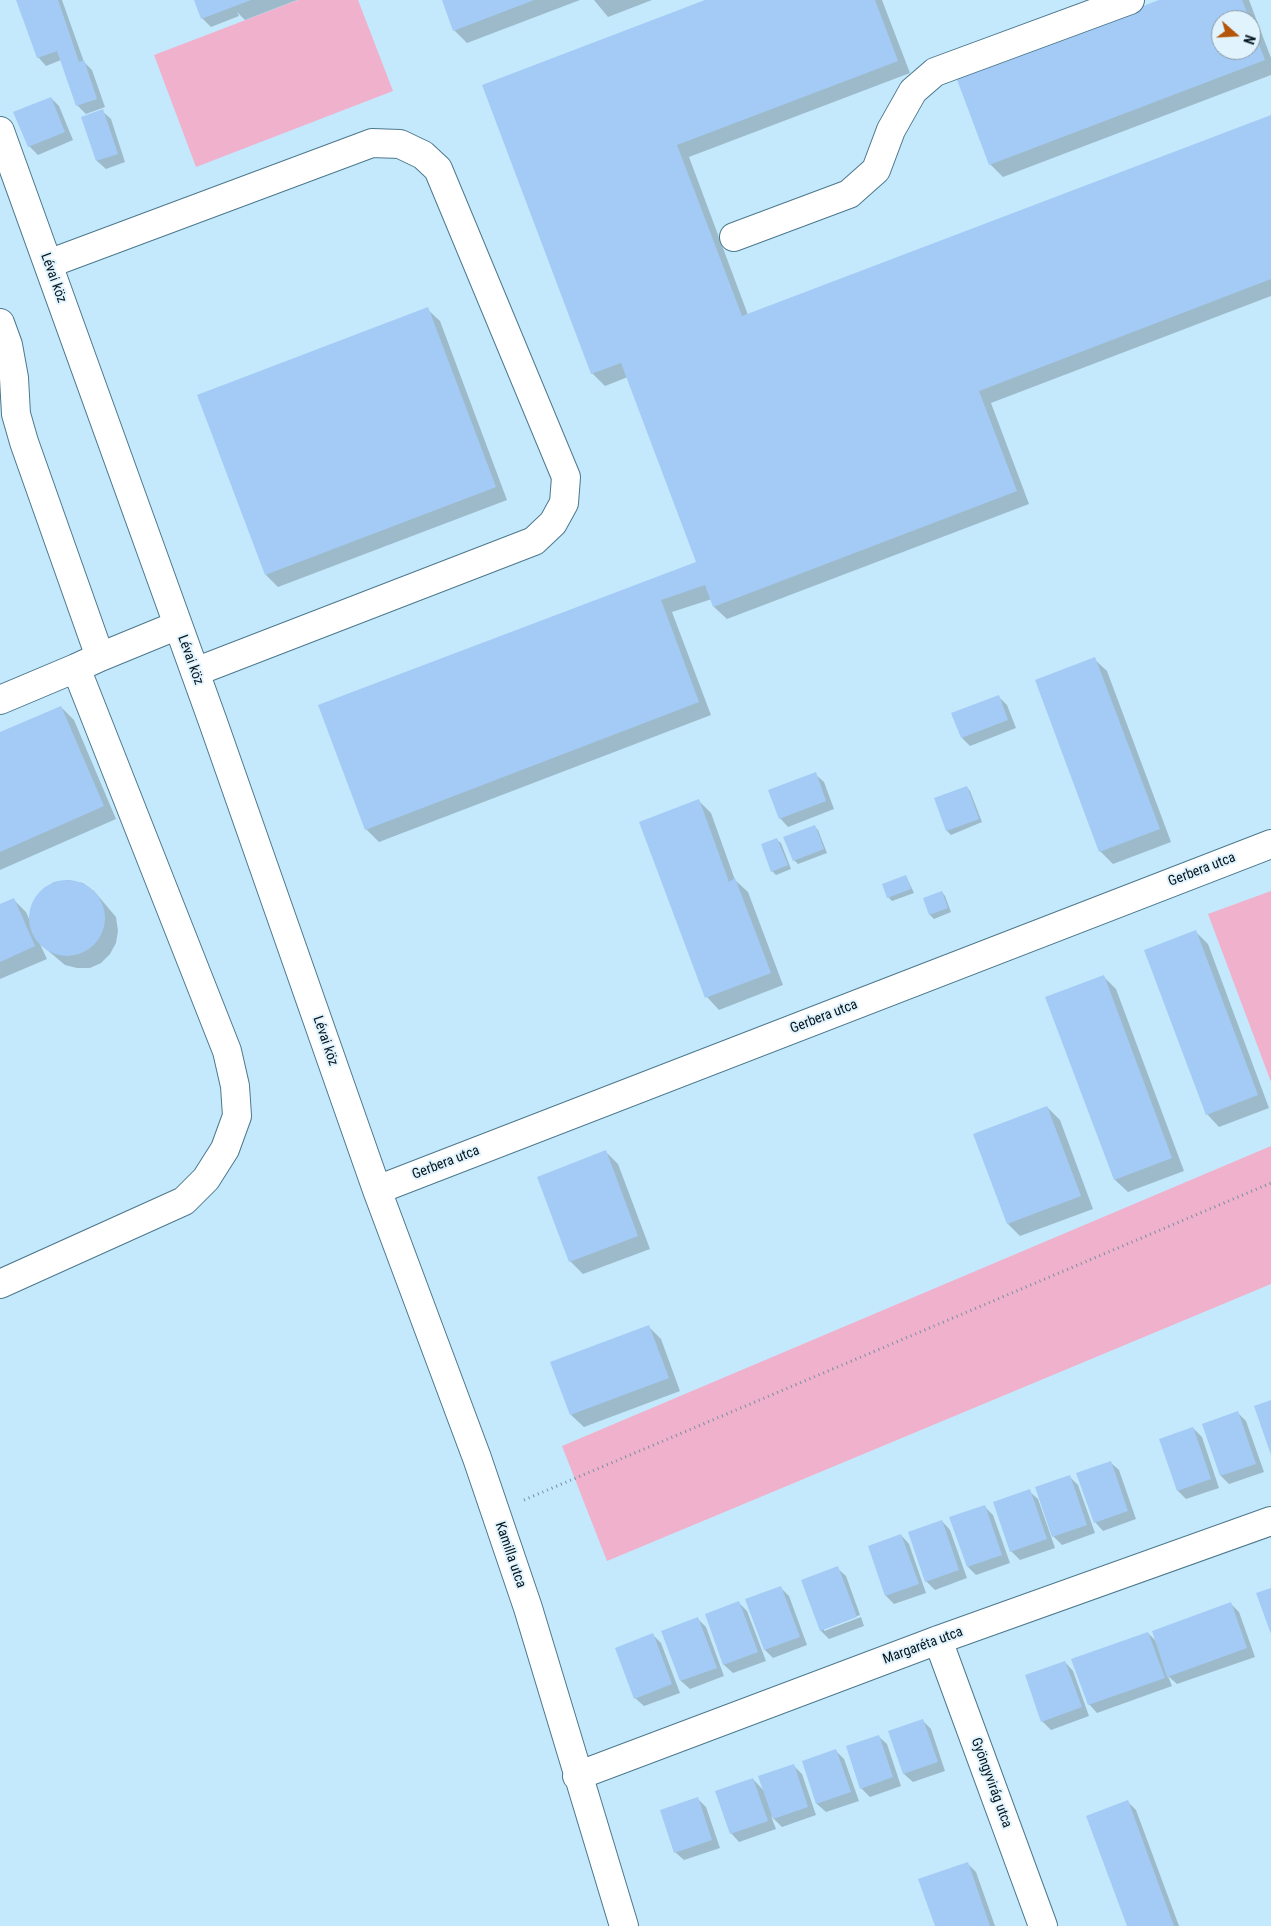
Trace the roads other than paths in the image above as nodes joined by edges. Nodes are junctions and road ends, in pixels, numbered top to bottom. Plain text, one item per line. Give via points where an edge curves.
1 (1130, 0) edge
2 (0, 131) edge
3 (734, 237) dead end
4 (48, 264) junction
5 (0, 323) edge
6 (178, 625) junction
7 (88, 663) junction
8 (195, 672) junction
9 (0, 700) edge
10 (1271, 844) edge
11 (377, 1190) junction
12 (0, 1284) edge
13 (1271, 1521) edge
14 (938, 1640) junction
15 (576, 1776) junction
16 (624, 1926) edge
17 (1043, 1926) edge

1 - 3 street via 935,72 913,91 891,130 876,170 849,194
2 - 4 street, Lévai köz
4 - 6 street, Lévai köz
4 - 8 street via 372,143 400,144 423,155 438,169 566,477 564,503 554,523 534,541
5 - 7 street via 14,378 16,414
6 - 7 street
6 - 8 street, Lévai köz
7 - 9 street
7 - 12 street via 228,1051 237,1116 225,1149 206,1179 184,1201 157,1216
8 - 11 street, Lévai köz
10 - 11 street, Gerbera utca
11 - 15 street, Kamilla utca via 478,1458 528,1608
13 - 14 street, Margaréta utca
14 - 15 street, Margaréta utca
14 - 17 street, Gyöngyvirág utca
15 - 16 street, Kamilla utca

